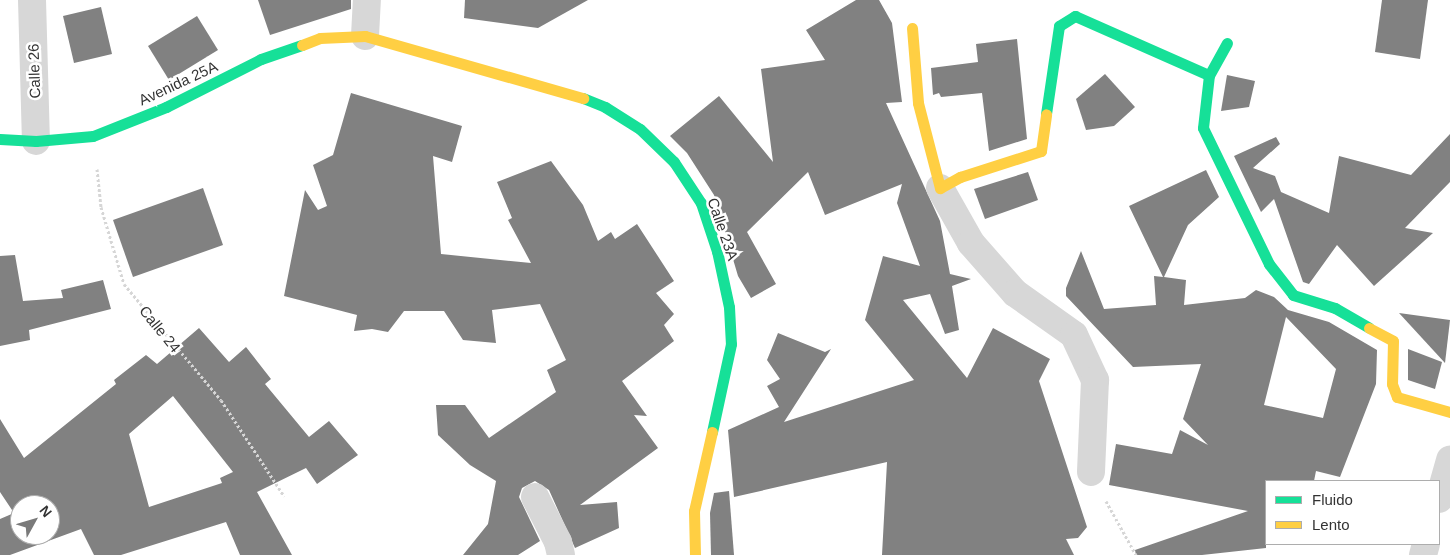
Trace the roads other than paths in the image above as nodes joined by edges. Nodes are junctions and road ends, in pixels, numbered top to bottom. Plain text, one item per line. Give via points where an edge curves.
1 (32, 0) edge
2 (368, 0) edge
3 (912, 28) dead end
4 (365, 36) junction
5 (1227, 43) dead end
6 (1210, 76) junction
7 (0, 139) edge
8 (36, 141) junction
9 (940, 188) junction
10 (1450, 412) edge
11 (1450, 460) edge
12 (1091, 472) road end
13 (1440, 495) edge
14 (535, 497) dead end
15 (561, 555) edge
16 (696, 555) edge

1 - 8 street, Calle 26
2 - 4 street
3 - 9 main road via 918,104
4 - 8 main road, Avenida 25A via 320,38 261,59 166,107 93,136
4 - 16 main road, Calle 23A via 572,94 605,107 640,129 674,162 701,203 717,251 729,307 731,344 694,511
5 - 6 main road
6 - 9 main road via 1075,16 1059,26 1041,151 960,177
6 - 10 main road via 1203,128 1268,264 1293,296 1335,308 1393,340 1392,384 1397,397
7 - 8 main road, Avenida 25A
9 - 12 street via 971,243 1015,293 1074,335 1095,380
11 - 13 street
14 - 15 street via 558,542

